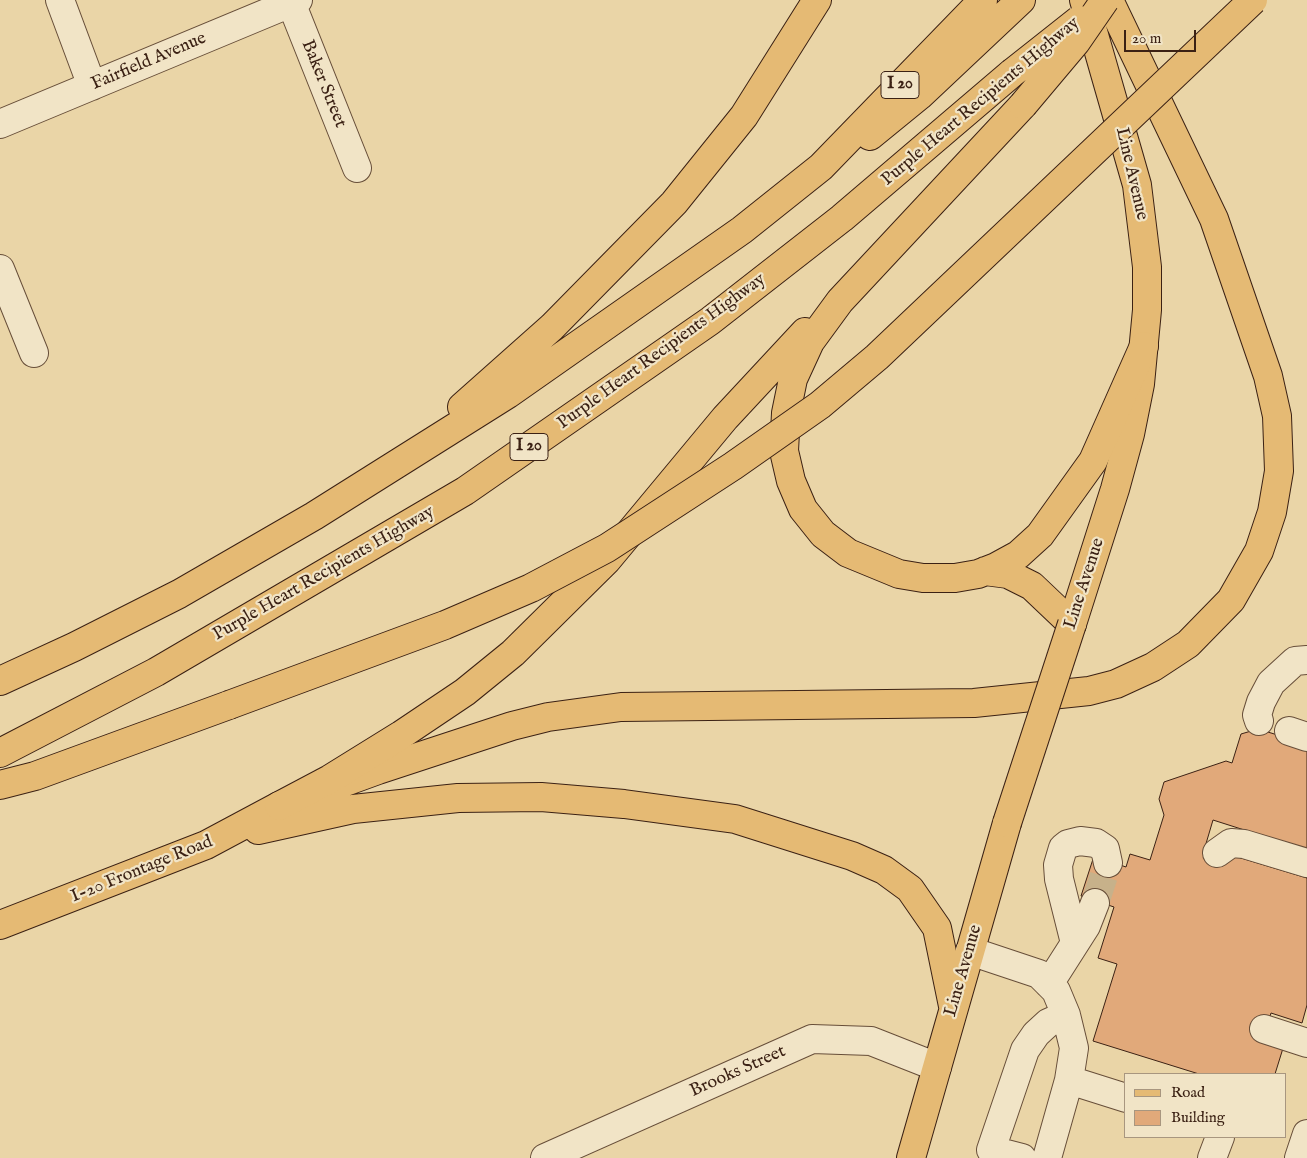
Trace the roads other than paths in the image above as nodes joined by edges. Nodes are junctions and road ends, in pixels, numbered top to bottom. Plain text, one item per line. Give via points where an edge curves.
1 (60, 0) edge
2 (817, 0) edge
3 (1021, 0) edge
4 (1084, 0) edge
5 (1106, 0) edge
6 (1253, 0) edge
7 (293, 1) edge
8 (981, 2) edge
9 (92, 86) junction
10 (0, 124) edge
11 (821, 167) junction
12 (357, 168) dead end
13 (0, 269) edge
14 (840, 301) junction
15 (1144, 346) junction
16 (34, 353) dead end
17 (377, 477) junction
18 (985, 571) junction
19 (1072, 624) junction
20 (1307, 660) edge
21 (0, 681) edge
22 (1259, 721) dead end
23 (0, 753) edge
24 (0, 784) edge
25 (280, 806) junction
26 (206, 845) junction
27 (1217, 854) dead end
28 (1108, 863) dead end
29 (1307, 863) edge
30 (1095, 903) tunnel mouth
31 (0, 925) edge
32 (1075, 942) junction
33 (970, 951) junction
34 (1049, 984) junction
35 (953, 1006) junction
36 (1066, 1015) junction
37 (1264, 1029) dead end
38 (1307, 1043) edge
39 (937, 1067) junction
40 (1069, 1080) junction
41 (1124, 1097) edge
42 (1307, 1134) edge
43 (1220, 1138) edge
44 (990, 1154) edge
45 (544, 1158) edge
46 (910, 1158) edge
47 (1022, 1158) edge
48 (1047, 1158) edge
49 (1212, 1158) edge
50 (1299, 1158) edge

1 - 9 street
2 - 17 main road via 744,116 674,203 552,327 486,387
3 - 11 main road via 894,118
4 - 15 main road, Line Avenue via 1137,185 1147,267
5 - 14 main road, bridge via 1076,42 1023,105
5 - 23 main road, Purple Heart Recipients Highway / I 20, bridge via 1012,73 842,218 710,320 465,491 156,672
5 - 25 main road via 1214,219 1268,376 1277,416 1279,471 1272,512 1259,551 1246,576 1218,615 1188,644 1153,667 1116,684 1089,691 974,703 584,710 512,726
6 - 24 main road, bridge via 877,357 820,405 606,548 531,588 445,625 35,776
7 - 9 street, Fairfield Avenue
7 - 12 street, Baker Street
8 - 11 main road, I 20
9 - 10 street, Fairfield Avenue
11 - 17 main road, I 20 via 742,230 665,285 508,394
13 - 16 street
14 - 18 main road via 801,358 786,413 784,451 791,481 803,509 823,534 848,553 878,567 923,578 955,578
14 - 25 main road via 806,331 725,418 607,560 514,652 465,692 401,736
15 - 18 main road via 1093,461 1062,505 1040,535 1018,555
15 - 19 main road, Line Avenue via 1130,434
17 - 21 main road, I 20 via 179,594
18 - 19 main road via 1008,574 1032,586
19 - 33 main road, Line Avenue, bridge
20 - 22 street via 1295,661 1271,683 1261,702 1257,715
25 - 26 main road, I-20 Frontage Road
26 - 31 main road, I-20 Frontage Road
26 - 35 main road via 353,809 458,798 541,798 624,804 735,819 852,856 884,870 910,889 937,928
27 - 29 street via 1231,843 1244,844
28 - 32 street via 1105,849 1096,843 1080,840 1063,848 1058,865 1059,879
30 - 32 street
32 - 34 street
33 - 34 street via 1039,974
33 - 35 main road, Line Avenue
34 - 36 street via 1056,991
35 - 39 main road, Line Avenue
36 - 40 street via 1074,1048
36 - 44 street via 1048,1023 1025,1050
37 - 38 street
39 - 45 street, Brooks Street via 872,1041 812,1039
39 - 46 main road, Line Avenue
40 - 41 street
40 - 48 street
42 - 50 street
43 - 49 street
44 - 47 street

